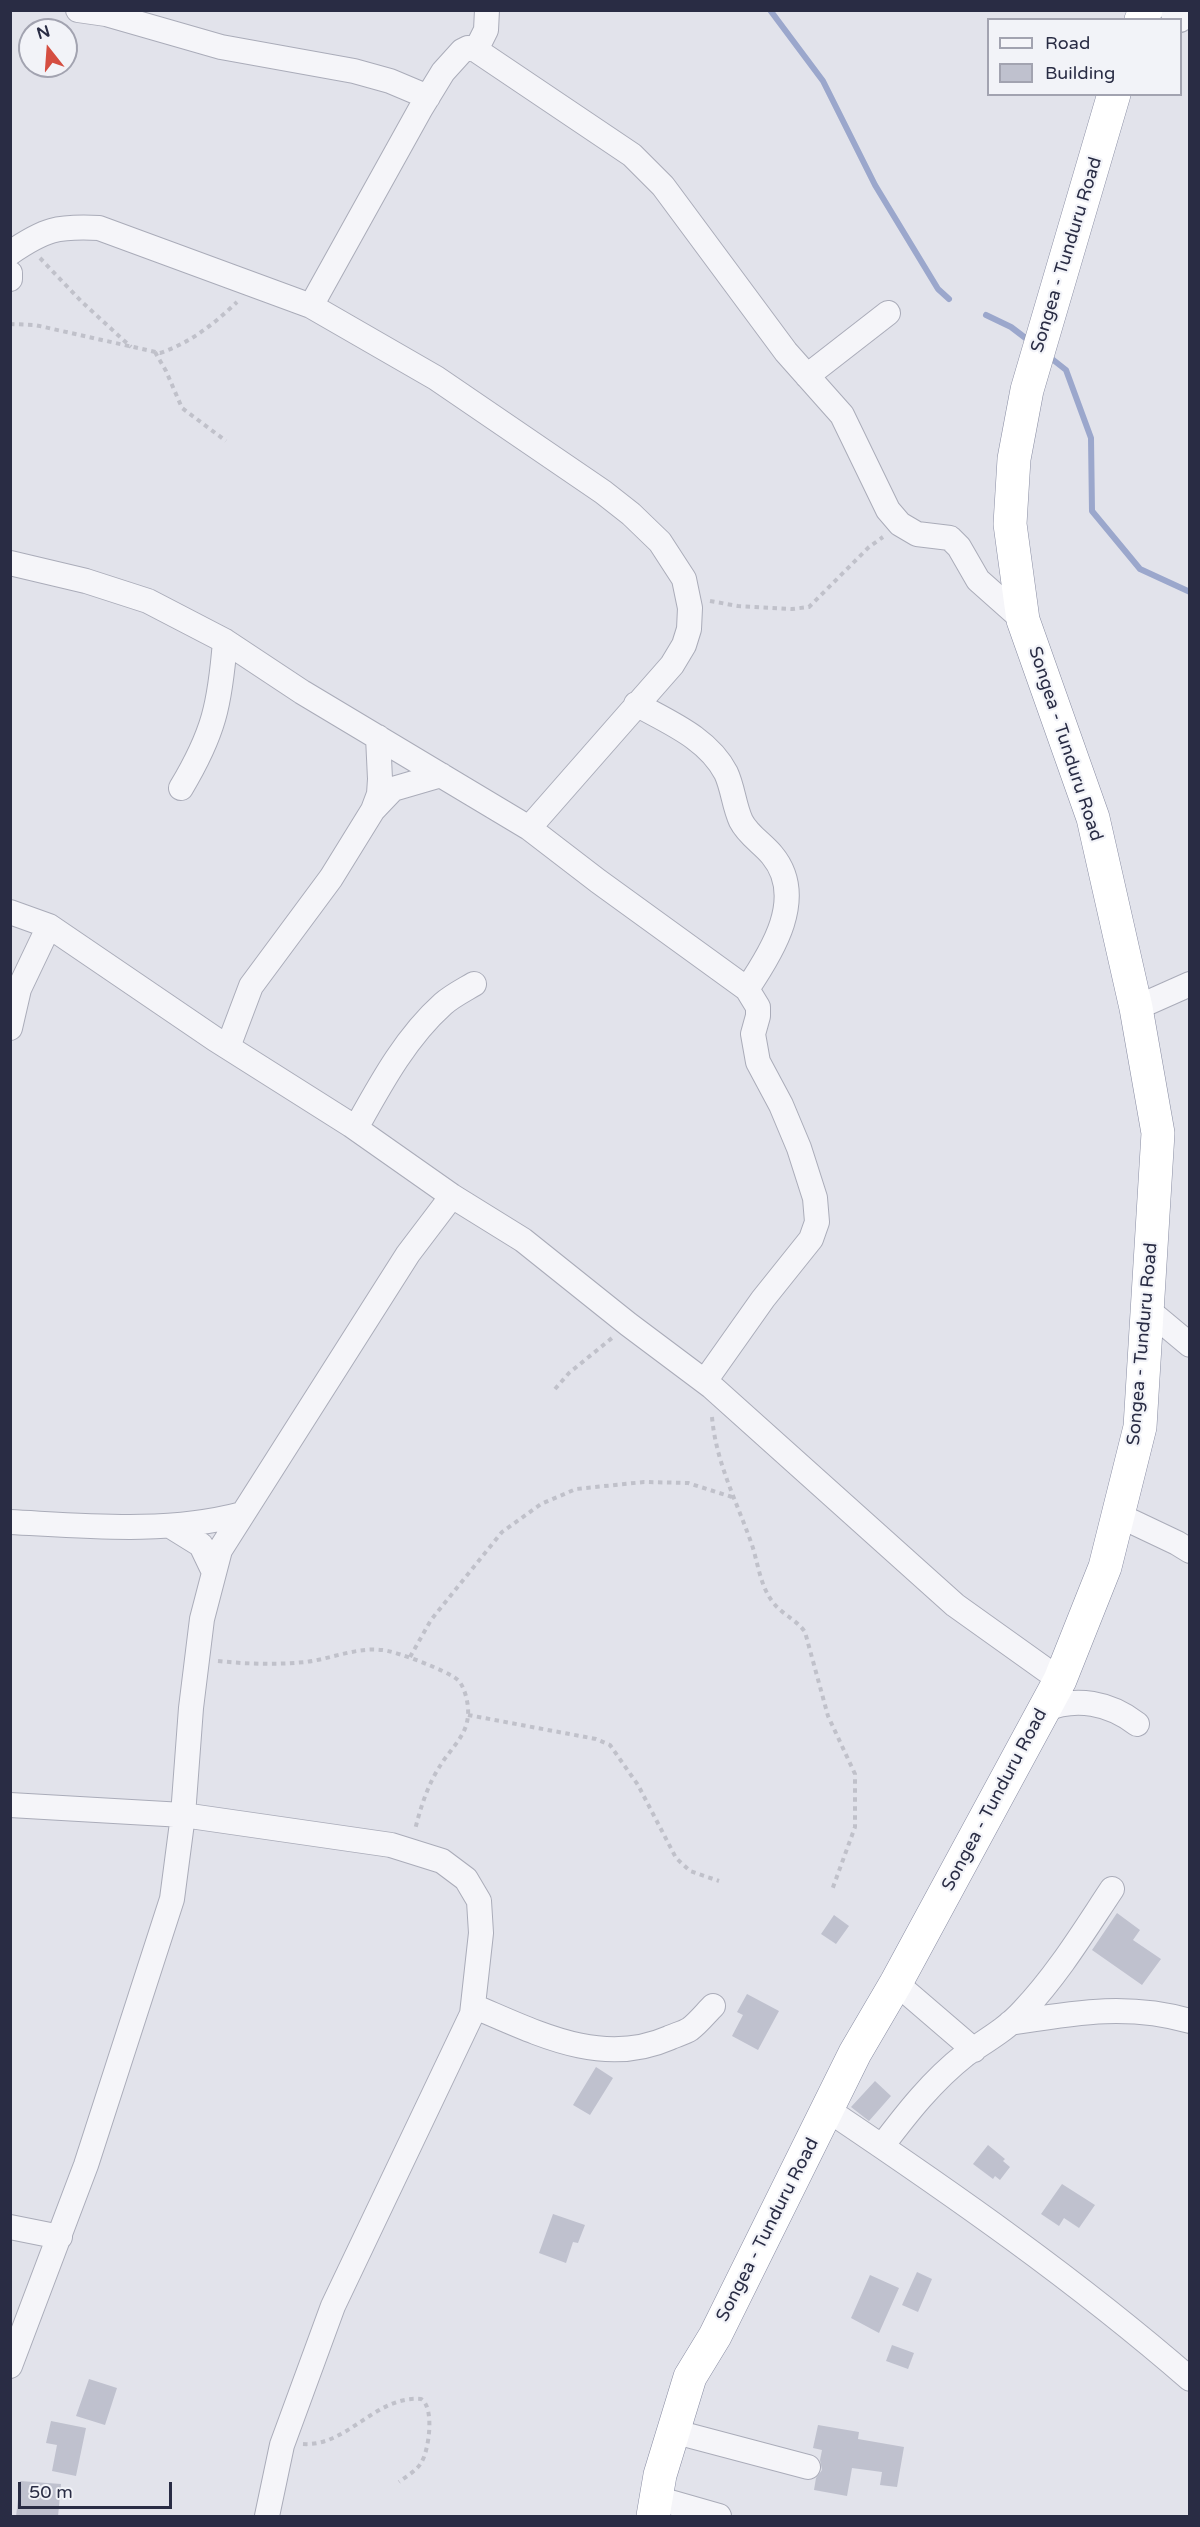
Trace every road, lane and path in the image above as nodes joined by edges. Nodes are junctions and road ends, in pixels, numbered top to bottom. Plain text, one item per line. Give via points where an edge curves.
1 (78, 10) edge
2 (487, 10) edge
3 (476, 50) junction
4 (1113, 96) edge
5 (428, 97) junction
6 (18, 247) edge
7 (10, 273) edge
8 (10, 279) edge
9 (255, 285) junction
10 (311, 306) junction
11 (888, 313) dead end
12 (10, 324) edge
13 (131, 348) junction
14 (155, 352) junction
15 (807, 376) junction
16 (226, 441) dead end
17 (900, 524) junction
18 (10, 563) edge
19 (687, 593) junction
20 (1023, 620) junction
21 (225, 641) junction
22 (636, 704) junction
23 (378, 737) junction
24 (441, 775) junction
25 (181, 788) dead end
26 (373, 810) junction
27 (529, 828) junction
28 (10, 912) edge
29 (50, 926) junction
30 (474, 984) dead end
31 (1190, 984) edge
32 (747, 989) junction
33 (1136, 1008) junction
34 (10, 1028) edge
35 (228, 1047) junction
36 (356, 1128) junction
37 (452, 1196) junction
38 (1148, 1310) junction
39 (628, 1324) junction
40 (1190, 1345) edge
41 (708, 1384) junction
42 (555, 1389) dead end
43 (733, 1497) junction
44 (242, 1514) junction
45 (1118, 1515) junction
46 (10, 1522) edge
47 (172, 1527) junction
48 (1190, 1551) edge
49 (213, 1570) junction
50 (410, 1657) junction
51 (197, 1659) junction
52 (1060, 1680) junction
53 (1044, 1710) junction
54 (468, 1715) junction
55 (1137, 1724) dead end
56 (10, 1805) edge
57 (183, 1815) junction
58 (410, 1851) junction
59 (719, 1881) dead end
60 (1112, 1889) dead end
61 (832, 1890) dead end
62 (896, 1983) junction
63 (473, 2006) junction
64 (713, 2006) dead end
65 (1190, 2021) edge
66 (1010, 2023) junction
67 (974, 2050) junction
68 (828, 2110) junction
69 (882, 2146) junction
70 (10, 2227) edge
71 (60, 2237) junction
72 (10, 2366) edge
73 (1190, 2379) edge
74 (672, 2431) junction
75 (285, 2438) junction
76 (808, 2466) dead end
77 (399, 2482) dead end
78 (654, 2507) edge
79 (267, 2517) edge
80 (719, 2517) edge

1 - 5 street via 106,14 221,47 354,71
2 - 3 street via 486,30
3 - 5 street via 468,48 456,55
3 - 15 street via 632,155 663,186
4 - 20 highway, Songea - Tunduru Road via 1027,390 1014,459 1010,524
5 - 10 street
6 - 9 street via 35,236 64,227 99,228
6 - 13 path via 57,277
7 - 8 street
9 - 10 street
9 - 14 path via 202,332 179,346
10 - 19 street via 436,378 603,492 660,542 684,579
11 - 15 street
12 - 13 path via 35,325
13 - 14 path
14 - 16 path via 182,408
15 - 17 street via 842,415 877,491
17 - 19 path via 868,547 809,607 727,606
17 - 20 street via 917,534 950,538 978,580
18 - 21 street via 148,601
19 - 22 street via 689,629 684,645 672,665
20 - 33 highway, Songea - Tunduru Road via 1093,818
21 - 23 street
21 - 25 street via 221,691 213,724
22 - 27 street
22 - 32 street via 700,742 717,759 741,821 782,870 786,914 768,957
23 - 24 street
23 - 26 street via 380,780
24 - 26 street via 393,789
24 - 27 street
26 - 35 street via 331,878 250,986
27 - 32 street
28 - 29 street
29 - 34 street via 19,989
29 - 35 street
30 - 36 street via 444,1004 415,1036 394,1062
31 - 33 street
32 - 41 street via 758,1007 753,1034 758,1062 799,1148 815,1198 817,1222 811,1239 763,1299
33 - 38 highway, Songea - Tunduru Road via 1158,1133
35 - 36 street
36 - 37 street
37 - 39 street via 523,1240
37 - 44 street via 408,1254
38 - 40 street
38 - 45 highway, Songea - Tunduru Road via 1140,1427
39 - 41 street
39 - 42 path
41 - 43 path via 712,1423
41 - 52 street via 956,1605
43 - 50 path via 688,1483 644,1482 576,1490 541,1504 502,1532 431,1620
43 - 61 path via 766,1591 780,1611 798,1622 810,1642 828,1716 855,1774 855,1827
44 - 47 street
44 - 49 street
45 - 48 street
45 - 52 highway, Songea - Tunduru Road via 1105,1568
46 - 47 street
47 - 49 street via 201,1545
49 - 51 street
50 - 51 path via 380,1649 296,1662 253,1664
50 - 54 path via 459,1680
51 - 57 street
52 - 53 highway, Songea - Tunduru Road
53 - 55 street via 1076,1702 1101,1705
53 - 62 highway, Songea - Tunduru Road
54 - 58 path via 462,1736 440,1766 427,1794
54 - 59 path via 610,1745 648,1802 676,1858 690,1871
56 - 57 street
57 - 58 street
57 - 71 street via 172,1899
58 - 63 street via 442,1860 466,1879 479,1901 481,1933
60 - 66 street via 1053,1976
62 - 67 street
62 - 68 highway, Songea - Tunduru Road via 855,2053
63 - 64 street via 573,2046 608,2049 658,2043 690,2029
63 - 75 street via 333,2306
65 - 66 street via 1155,2013 1092,2010
66 - 67 street
67 - 69 street via 917,2099
68 - 69 street
68 - 74 highway, Songea - Tunduru Road via 715,2336 690,2377
69 - 73 street via 1060,2272
70 - 71 street
71 - 72 street
74 - 76 street
74 - 78 highway, Songea - Tunduru Road
75 - 77 path via 304,2444 321,2442 397,2402 421,2399 427,2405 429,2432 425,2456
75 - 79 street
78 - 80 street

